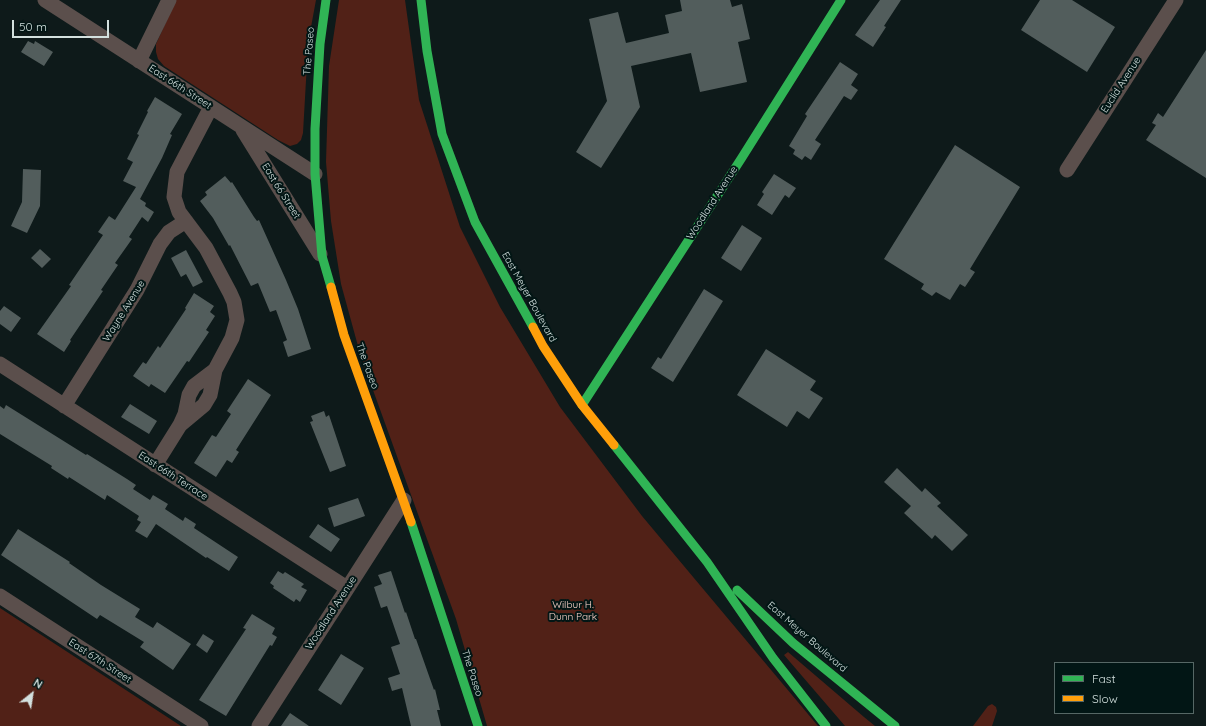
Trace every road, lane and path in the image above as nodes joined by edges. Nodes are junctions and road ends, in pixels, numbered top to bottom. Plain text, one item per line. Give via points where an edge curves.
1 (45, 0) edge
2 (169, 0) edge
3 (326, 0) edge
4 (421, 0) edge
5 (841, 0) edge
6 (1176, 0) edge
7 (139, 61) junction
8 (211, 107) junction
9 (240, 126) junction
10 (1067, 170) dead end
11 (315, 174) junction
12 (186, 221) junction
13 (322, 256) junction
14 (0, 364) edge
15 (582, 405) junction
16 (64, 406) junction
17 (155, 465) junction
18 (404, 500) junction
19 (707, 562) junction
20 (347, 588) junction
21 (0, 596) edge
22 (201, 726) edge
23 (259, 726) edge
24 (478, 726) edge
25 (826, 726) edge
26 (895, 726) edge

1 - 7 street, East 66th Street
2 - 7 street
3 - 11 main road, The Paseo via 320,44
4 - 15 main road, East Meyer Boulevard via 442,134 475,222 543,346
5 - 15 main road, Woodland Avenue
6 - 10 street, Euclid Avenue
7 - 8 street, East 66th Street
8 - 9 street, East 66th Street
8 - 12 street via 177,172 174,197 179,212
9 - 11 street, East 66th Street
9 - 13 street, East 66 Street
11 - 13 main road, The Paseo
12 - 16 street, Wayne Avenue via 169,232 160,244 137,290
12 - 17 street via 206,248 234,302 237,320 232,338 215,370 210,395 204,405 180,425
13 - 18 main road, The Paseo via 344,335
14 - 16 street, East 66th Terrace
15 - 19 main road, East Meyer Boulevard
16 - 17 street, East 66th Terrace
17 - 20 street, East 66th Terrace
18 - 20 street, Woodland Avenue
18 - 24 main road, The Paseo
19 - 25 main road, East Meyer Boulevard via 773,658
19 - 26 main road, East Meyer Boulevard via 793,643
20 - 23 street, Woodland Avenue
21 - 22 street, East 67th Street

